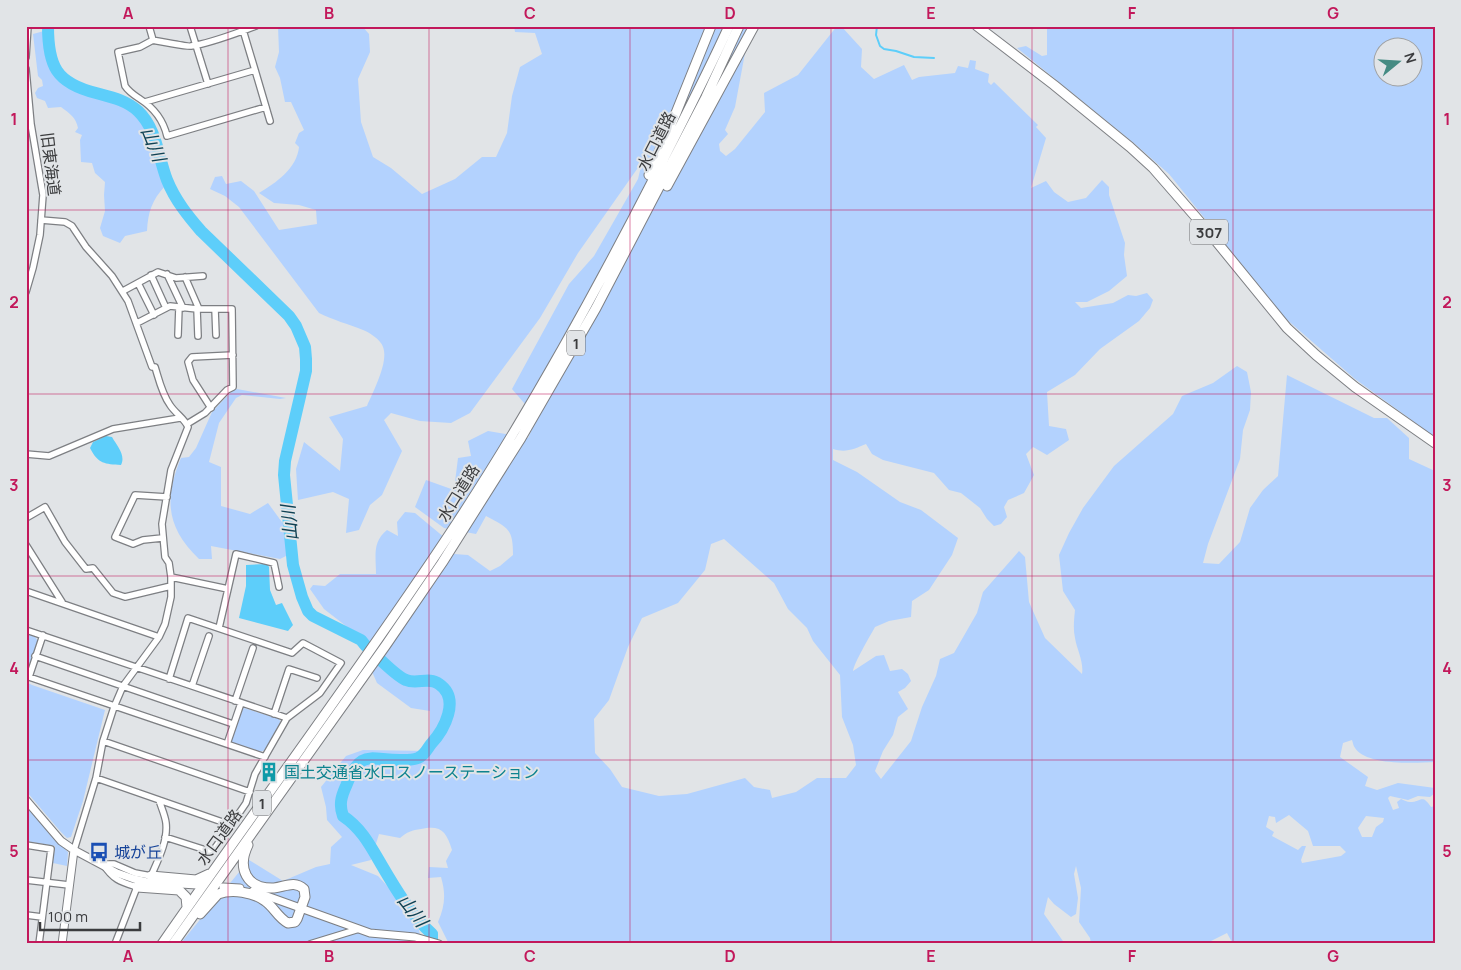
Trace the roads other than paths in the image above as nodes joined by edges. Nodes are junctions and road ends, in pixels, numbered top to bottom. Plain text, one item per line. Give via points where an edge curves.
1 (28, 26) edge
2 (149, 26) edge
3 (190, 26) edge
4 (256, 26) edge
5 (711, 26) edge
6 (729, 26) edge
7 (739, 26) edge
8 (754, 26) edge
9 (977, 26) edge
10 (243, 30) junction
11 (153, 40) junction
12 (196, 45) junction
13 (26, 57) edge
14 (26, 69) edge
15 (255, 70) junction
16 (208, 84) junction
17 (145, 102) junction
18 (266, 107) junction
19 (270, 121) dead end
20 (656, 194) junction
21 (636, 212) junction
22 (41, 220) junction
23 (167, 274) junction
24 (151, 275) junction
25 (204, 276) dead end
26 (185, 277) junction
27 (138, 283) junction
28 (26, 292) edge
29 (123, 292) junction
30 (181, 307) junction
31 (166, 308) junction
32 (198, 309) junction
33 (215, 309) junction
34 (154, 315) junction
35 (137, 323) junction
36 (216, 335) dead end
37 (178, 336) dead end
38 (198, 336) dead end
39 (232, 355) junction
40 (211, 408) junction
41 (180, 418) junction
42 (187, 424) junction
43 (1435, 443) edge
44 (26, 454) edge
45 (167, 496) junction
46 (26, 518) edge
47 (162, 538) junction
48 (26, 545) edge
49 (171, 577) junction
50 (171, 586) junction
51 (279, 587) dead end
52 (228, 589) junction
53 (26, 591) edge
54 (63, 603) junction
55 (220, 628) junction
56 (26, 630) edge
57 (43, 635) junction
58 (159, 636) junction
59 (209, 636) dead end
60 (383, 642) junction
61 (253, 648) dead end
62 (35, 656) junction
63 (366, 666) junction
64 (136, 667) junction
65 (316, 678) dead end
66 (169, 679) junction
67 (123, 686) junction
68 (192, 686) junction
69 (238, 702) junction
70 (114, 707) junction
71 (274, 714) junction
72 (287, 718) junction
73 (234, 724) junction
74 (103, 741) junction
75 (227, 744) junction
76 (265, 758) junction
77 (96, 778) junction
78 (250, 792) junction
79 (26, 800) edge
80 (159, 800) junction
81 (231, 825) junction
82 (251, 833) junction
83 (166, 836) junction
84 (26, 845) edge
85 (74, 850) junction
86 (103, 864) junction
87 (212, 873) junction
88 (151, 876) junction
89 (26, 880) edge
90 (47, 883) junction
91 (69, 885) junction
92 (197, 885) dead end
93 (223, 886) dead end
94 (137, 887) junction
95 (187, 907) junction
96 (301, 907) junction
97 (26, 915) edge
98 (42, 917) junction
99 (359, 929) junction
100 (183, 930) junction
101 (39, 944) edge
102 (62, 944) edge
103 (115, 944) edge
104 (162, 944) edge
105 (173, 944) edge
106 (310, 944) edge
107 (439, 944) edge

1 - 13 street
2 - 11 street
3 - 12 street
4 - 10 street
5 - 21 highway, 1
6 - 21 highway, 水口道路 / 1
7 - 20 highway, 水口道路 / 1
8 - 20 highway, 1 via 663,192
9 - 43 highway, 307 via 1153,168 1287,328 1316,355
10 - 12 street
10 - 15 street
11 - 12 street via 189,47
11 - 17 street via 118,52 125,86
12 - 16 street
14 - 22 street, 旧東海道 via 43,195
15 - 16 street
15 - 18 street
16 - 17 street
17 - 18 street via 164,123 167,136
18 - 19 street
20 - 60 highway, 水口道路 / 1 via 596,308 521,438 442,563
21 - 60 highway, 水口道路 / 1 via 562,350 505,447
22 - 28 street, 旧東海道
22 - 29 street via 65,222 72,226
23 - 24 street via 158,272
23 - 26 street
23 - 30 street
24 - 27 street
24 - 31 street
25 - 26 street
26 - 32 street
27 - 29 street
27 - 34 street
29 - 35 street
30 - 31 street
30 - 32 street
30 - 37 street
31 - 34 street
32 - 33 street
32 - 38 street
33 - 36 street
33 - 39 street via 232,309
34 - 35 street
35 - 41 street via 165,397
39 - 40 street via 233,386
39 - 40 street via 192,357 188,362 194,380
40 - 42 street
41 - 42 street
41 - 44 street via 113,430 49,456
42 - 45 street via 171,470
45 - 47 street
45 - 47 street via 134,495 115,537 133,544
46 - 50 street via 45,508 86,569 93,568 112,593 125,597
47 - 49 street
48 - 54 street
49 - 50 street
49 - 52 street
50 - 58 street via 169,608
51 - 52 street via 274,563 236,554
52 - 55 street
53 - 54 street
54 - 58 street
55 - 66 street via 188,618
55 - 72 street via 292,653 303,643 342,662 320,693
56 - 57 street
57 - 62 street
57 - 64 street
58 - 64 street
59 - 68 street
60 - 63 highway, 水口道路 / 1
61 - 69 street
62 - 67 street
62 - 70 street via 29,677
63 - 82 highway, 水口道路 / 1
63 - 87 highway, 水口道路 / 1
64 - 66 street
64 - 67 street
65 - 71 street via 289,669
66 - 68 street
67 - 70 street
67 - 73 street
68 - 69 street
69 - 71 street
69 - 73 street
70 - 74 street
70 - 75 street
71 - 72 street
72 - 76 street
73 - 75 street
74 - 77 street
74 - 78 street
75 - 76 street
76 - 78 street via 255,774
77 - 80 street
77 - 85 street
78 - 81 street
79 - 85 street via 56,837
80 - 81 street
80 - 83 street
81 - 83 street via 212,852
82 - 96 highway via 242,860 246,877 267,887 293,884 302,887 306,894
82 - 100 highway, 水口道路 / 1
83 - 88 street
84 - 90 street via 51,849
85 - 86 street
85 - 91 street
86 - 88 street via 114,864
86 - 92 street via 125,876 147,882
86 - 94 street via 116,880
87 - 88 highway via 196,880
87 - 95 highway, 水口道路 / 1
89 - 90 street
90 - 91 street
90 - 98 street
91 - 102 street
93 - 96 street via 251,890
94 - 95 highway via 179,890 186,896
94 - 103 street
95 - 104 highway, 水口道路 / 1
96 - 99 street
96 - 100 highway via 295,922 288,923 264,900 244,893 221,893 189,928
97 - 98 street
98 - 101 street
99 - 106 street
99 - 107 street
100 - 105 highway, 水口道路 / 1

